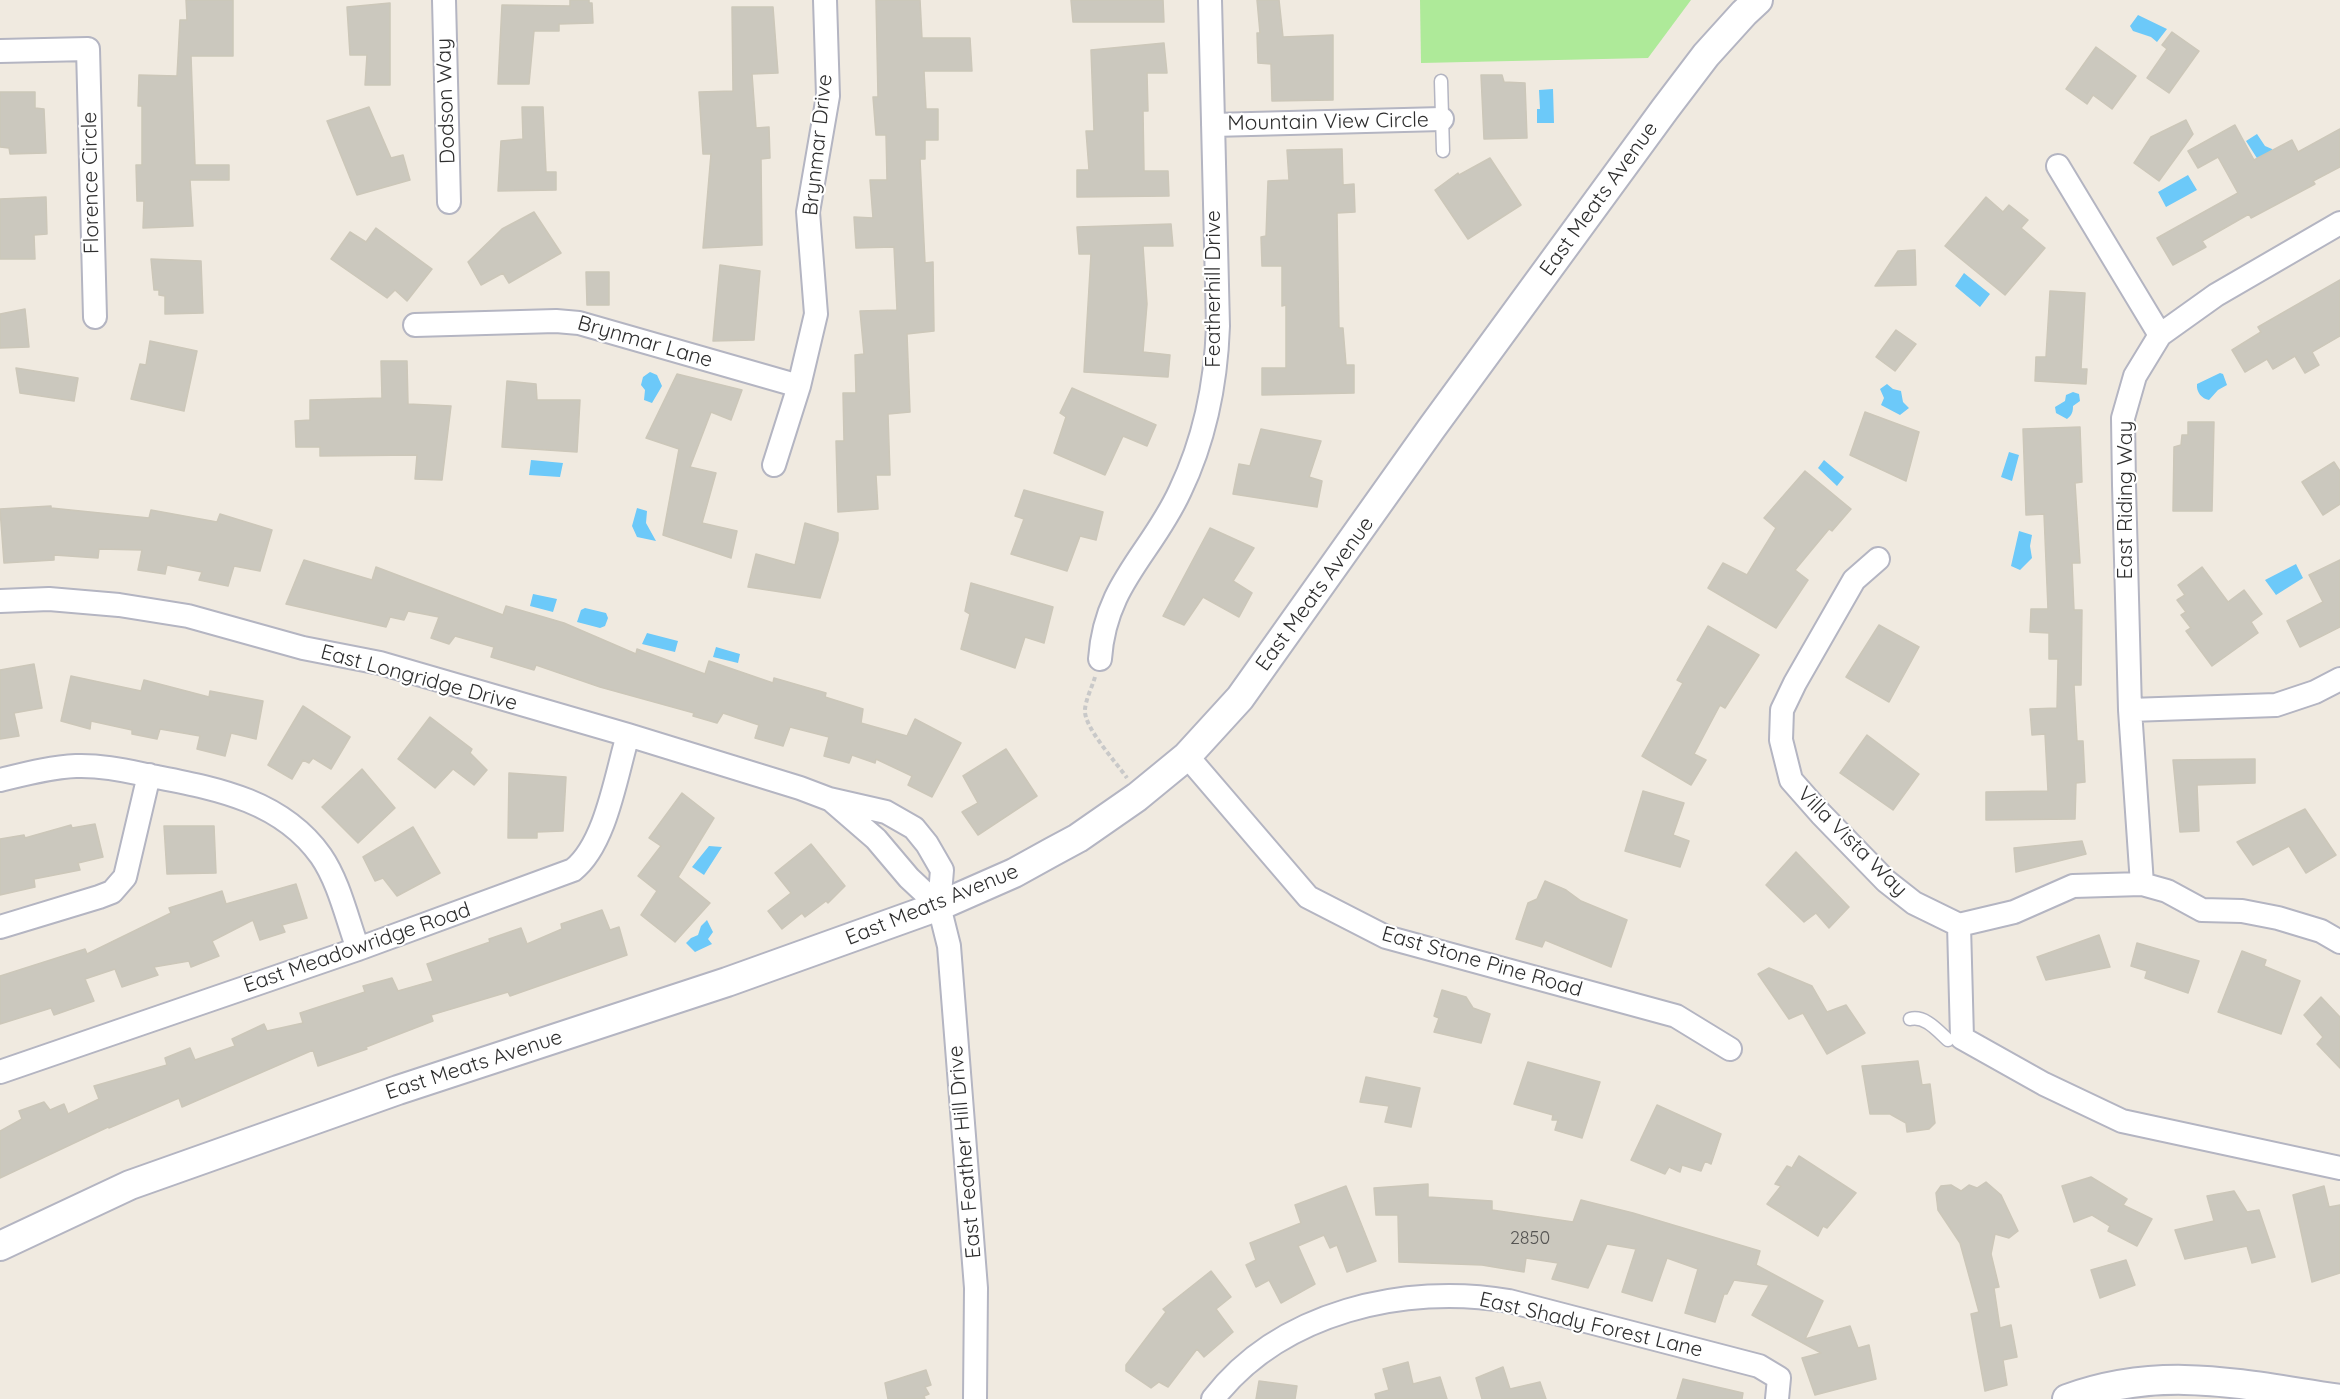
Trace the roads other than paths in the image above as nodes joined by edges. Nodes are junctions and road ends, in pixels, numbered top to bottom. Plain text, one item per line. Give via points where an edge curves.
1 (444, 0) edge
2 (825, 0) edge
3 (1210, 0) edge
4 (1758, 0) edge
5 (0, 51) edge
6 (1441, 81) dead end
7 (1442, 119) junction
8 (1213, 125) junction
9 (1443, 151) dead end
10 (2058, 166) dead end
11 (449, 202) dead end
12 (2340, 223) edge
13 (95, 317) dead end
14 (415, 325) dead end
15 (2160, 335) junction
16 (799, 386) junction
17 (774, 465) dead end
18 (1878, 558) dead end
19 (0, 601) edge
20 (1100, 659) road end
21 (2340, 679) edge
22 (2130, 710) junction
23 (628, 735) junction
24 (1187, 756) junction
25 (149, 775) junction
26 (0, 780) edge
27 (829, 799) junction
28 (2142, 884) junction
29 (939, 906) junction
30 (1959, 925) junction
31 (0, 927) edge
32 (2340, 942) edge
33 (358, 949) junction
34 (1910, 1019) dead end
35 (1955, 1039) junction
36 (1730, 1049) dead end
37 (0, 1072) edge
38 (2340, 1168) edge
39 (0, 1246) edge
40 (1778, 1388) edge
41 (975, 1399) edge
42 (1213, 1399) edge
43 (2067, 1399) edge
44 (2340, 1399) edge

1 - 11 street, Dodson Way
2 - 16 street, Brynmar Drive via 828,96 808,212 816,314
3 - 8 street, Featherhill Drive
4 - 24 street, East Meats Avenue via 1706,55 1665,109 1240,698
5 - 13 street, Florence Circle via 88,49
6 - 7 lane
7 - 8 street, Mountain View Circle
7 - 9 lane
8 - 20 street, Featherhill Drive via 1218,326 1210,402 1180,492 1111,605 1103,629
10 - 15 street
12 - 15 street, East Riding Way via 2216,296
14 - 16 street, Brynmar Lane via 579,323
15 - 22 street, East Riding Way via 2135,376 2123,418
16 - 17 street, Brynmar Drive
18 - 30 street, Villa Vista Way via 1854,580 1795,683 1782,710 1781,740 1791,780 1821,814 1886,881 1914,903
19 - 23 street, East Longridge Drive via 49,599 119,604 188,616 303,648 380,663
21 - 22 street via 2276,705
22 - 28 street, East Riding Way
23 - 27 street, East Longridge Drive
23 - 33 street, East Meadowridge Road via 604,818 582,863 573,870
24 - 29 street, East Meats Avenue via 1137,797 1060,848
24 - 36 street, East Stone Pine Road via 1308,897 1386,937 1676,1017
25 - 26 street via 75,766
25 - 31 street via 129,867 119,885 99,897
25 - 33 street via 230,793 283,818 321,856
27 - 29 street, East Longridge Drive via 876,839
27 - 29 street, East Longridge Drive via 872,807 914,828 942,870
28 - 30 street via 2073,886 2014,912
28 - 32 street via 2167,891 2202,910 2242,911 2278,918 2320,931
29 - 39 street, East Meats Avenue via 738,979 398,1090 130,1185
29 - 41 street, East Feather Hill Drive via 949,946 976,1288
30 - 35 street
33 - 37 street, East Meadowridge Road
34 - 35 lane via 1923,1019
35 - 38 street via 2122,1121
40 - 42 street, East Shady Forest Lane via 1759,1366 1536,1307 1487,1297 1431,1296 1362,1306 1301,1328 1239,1371
43 - 44 street via 2109,1386 2156,1379 2222,1382

